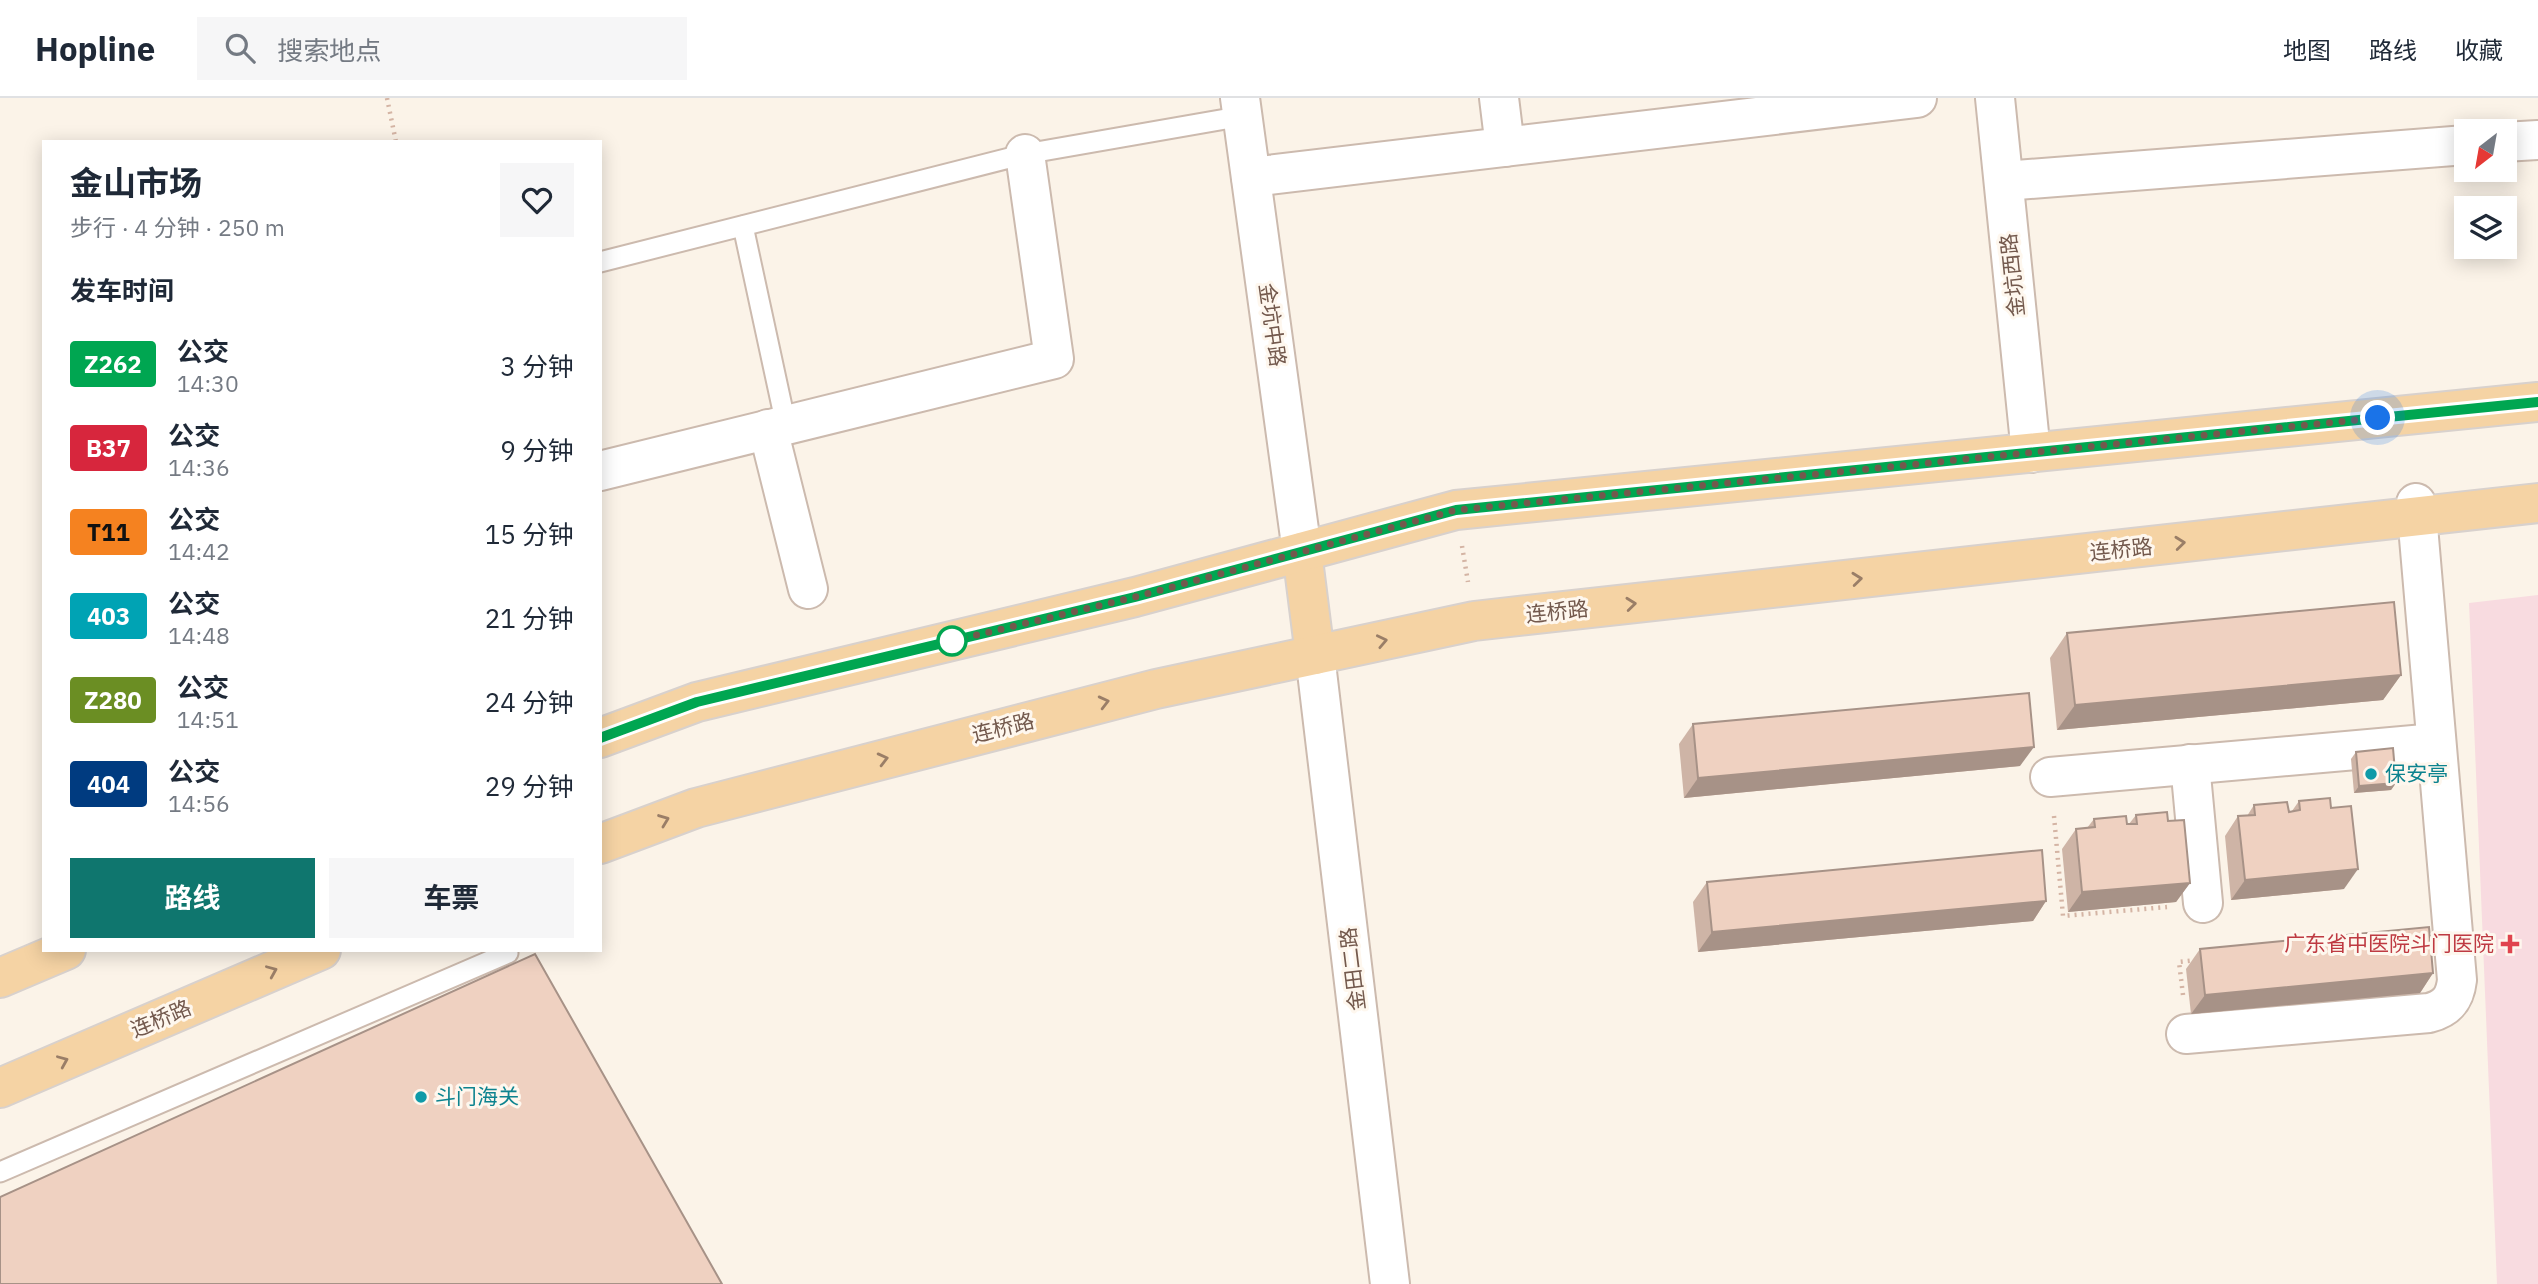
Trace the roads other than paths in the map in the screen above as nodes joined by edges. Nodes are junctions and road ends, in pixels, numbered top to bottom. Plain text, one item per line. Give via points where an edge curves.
1 (1499, 98) edge
2 (1917, 98) edge
3 (1996, 98) edge
4 (1798, 105) edge
5 (1242, 107) edge
6 (1654, 114) edge
7 (2538, 140) edge
8 (2517, 141) edge
9 (2454, 146) edge
10 (1505, 147) junction
11 (1025, 154) junction
12 (1251, 177) junction
13 (2004, 181) junction
14 (743, 226) junction
15 (602, 261) edge
16 (2538, 402) edge
17 (777, 427) junction
18 (2031, 453) junction
19 (602, 471) edge
20 (2416, 503) dead end
21 (2538, 503) edge
22 (1302, 552) junction
23 (808, 589) dead end
24 (1315, 655) junction
25 (602, 737) edge
26 (2436, 743) junction
27 (2190, 764) junction
28 (2050, 777) road end
29 (602, 843) edge
30 (2203, 903) road end
31 (61, 952) edge
32 (316, 952) edge
33 (508, 953) dead end
34 (0, 978) edge
35 (2186, 1034) road end
36 (0, 1087) edge
37 (0, 1172) edge
38 (1391, 1284) edge

1 - 10 street
2 - 4 street
3 - 13 street, 金坑西路
4 - 6 street
5 - 11 lane
5 - 12 street, 金坑中路
6 - 10 street
7 - 8 street
9 - 13 street
10 - 12 street
11 - 14 lane
11 - 17 street via 1054,359
12 - 22 street, 金坑中路
13 - 18 street, 金坑西路
14 - 15 lane
14 - 17 lane
16 - 18 main road
17 - 19 street
17 - 23 street
18 - 22 main road via 1456,510
20 - 26 street
24 -> 21 main road, 连桥路 via 1474,621
22 - 24 main road
22 - 25 main road via 697,702
29 -> 24 main road, 连桥路 via 696,808 1156,689
24 - 38 street, 金田二路
26 - 27 street
26 - 35 street via 2456,980 2450,1002 2429,1013
27 - 28 street
27 - 30 street
31 - 34 main road
36 -> 32 main road, 连桥路
33 - 37 lane

